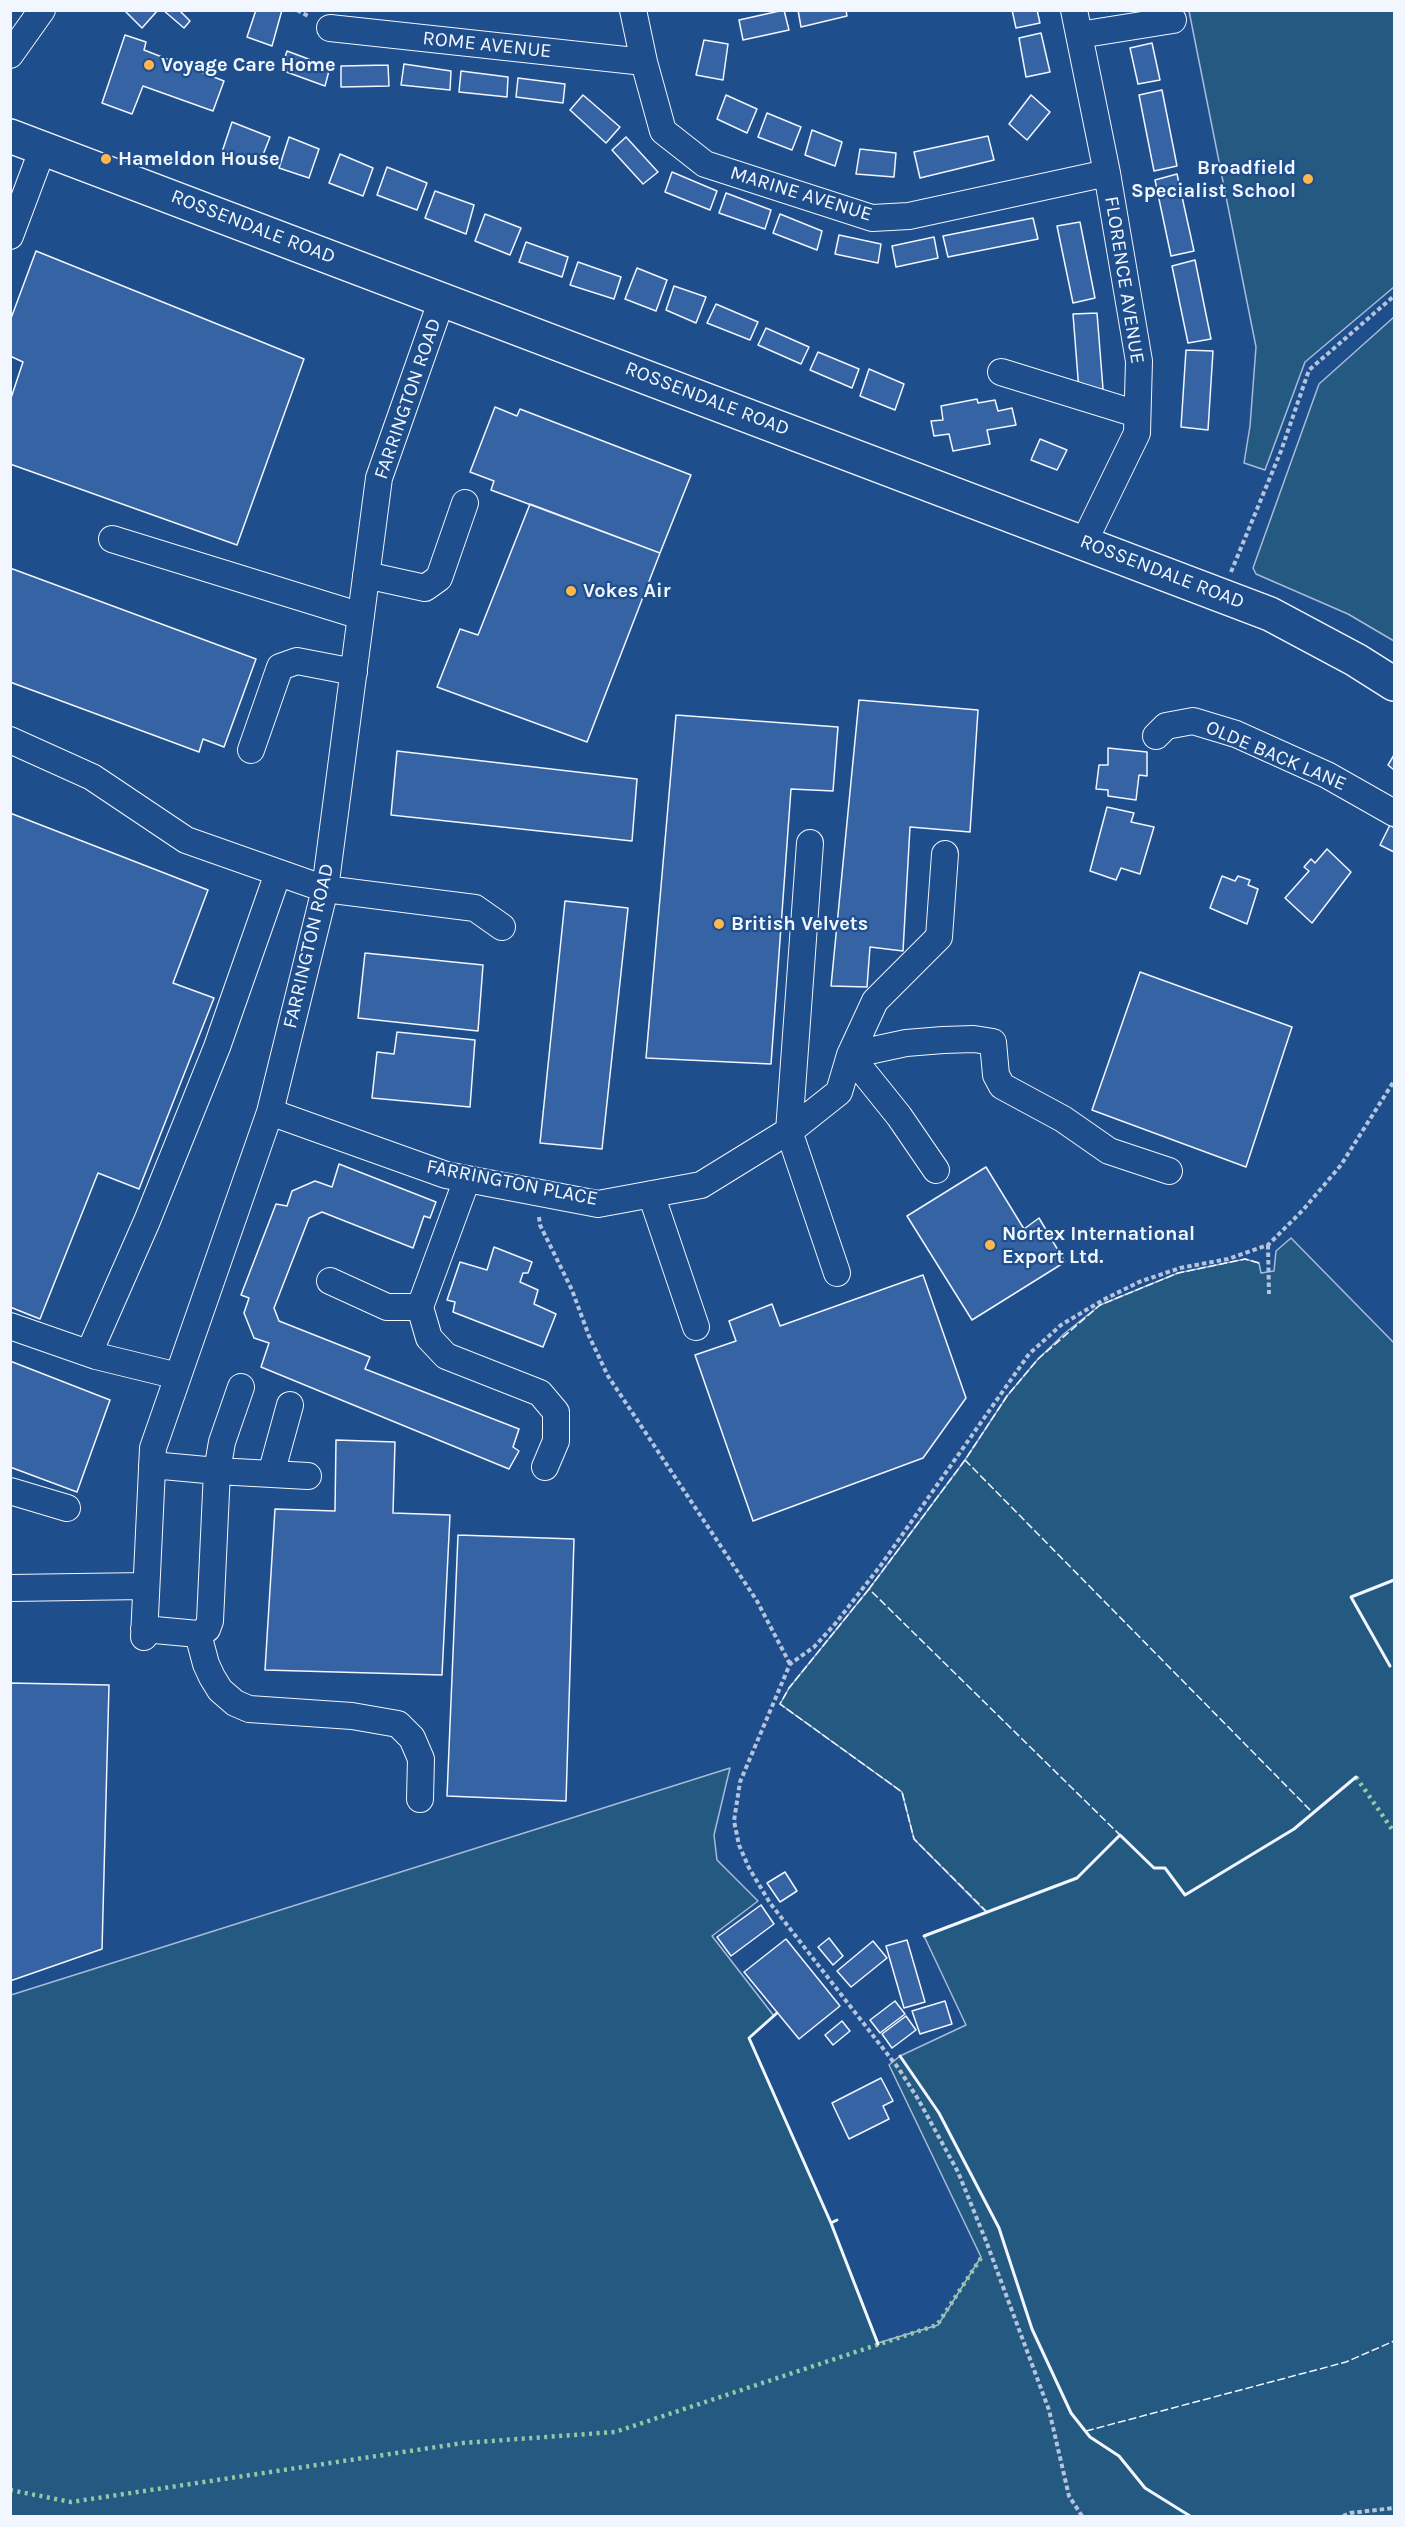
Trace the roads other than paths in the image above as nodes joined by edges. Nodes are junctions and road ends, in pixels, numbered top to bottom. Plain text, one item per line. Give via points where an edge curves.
1 (42, 10) edge
2 (636, 11) edge
3 (1173, 20) dead end
4 (1077, 23) edge
5 (330, 28) dead end
6 (10, 55) edge
7 (644, 62) junction
8 (10, 136) edge
9 (43, 148) junction
10 (1107, 173) junction
11 (14, 214) edge
12 (442, 299) junction
13 (1001, 372) dead end
14 (1137, 414) junction
15 (465, 503) dead end
16 (112, 539) dead end
17 (1084, 542) junction
18 (366, 575) junction
19 (361, 616) junction
20 (354, 672) junction
21 (1395, 684) edge
22 (1156, 736) dead end
23 (10, 740) edge
24 (251, 750) dead end
25 (1395, 813) edge
26 (810, 843) dead end
27 (945, 854) dead end
28 (278, 873) junction
29 (326, 890) junction
30 (502, 927) dead end
31 (850, 1055) junction
32 (270, 1112) junction
33 (789, 1131) junction
34 (936, 1170) dead end
35 (1169, 1171) dead end
36 (467, 1179) junction
37 (651, 1194) junction
38 (837, 1273) dead end
39 (330, 1281) dead end
40 (420, 1308) junction
41 (10, 1326) edge
42 (696, 1327) dead end
43 (89, 1353) junction
44 (178, 1376) junction
45 (241, 1387) dead end
46 (290, 1405) dead end
47 (152, 1465) junction
48 (545, 1467) dead end
49 (217, 1471) junction
50 (271, 1474) junction
51 (308, 1476) dead end
52 (10, 1491) edge
53 (66, 1508) dead end
54 (145, 1586) junction
55 (10, 1588) edge
56 (198, 1634) junction
57 (420, 1799) dead end

1 - 6 street
2 - 7 street, MARINE AVENUE
3 - 4 street
4 - 10 street, FLORENCE AVENUE
5 - 7 street, ROME AVENUE
7 - 10 street, MARINE AVENUE via 663,131 705,165 872,218 909,216
8 - 9 highway, ROSSENDALE ROAD
9 - 11 street
9 - 12 highway, ROSSENDALE ROAD
10 - 14 street, FLORENCE AVENUE via 1139,361
12 - 17 highway, ROSSENDALE ROAD
12 - 18 street, FARRINGTON ROAD via 379,478
13 - 14 street
14 - 17 street, FLORENCE AVENUE via 1137,433
15 - 18 street via 439,578 425,588
16 - 19 street
17 - 21 highway, ROSSENDALE ROAD via 1270,614
18 - 19 street, FARRINGTON ROAD
19 - 20 street, FARRINGTON ROAD
20 - 24 street via 297,661 280,667
20 - 29 street, FARRINGTON ROAD
22 - 25 street, OLDE BACK LANE via 1166,726 1193,721 1236,734 1327,775
23 - 28 street via 92,777 186,840
26 - 33 street
27 - 31 street, FARRINGTON PLACE via 939,937 875,1001
28 - 29 street
28 - 43 street via 217,1047
29 - 30 street via 475,908
29 - 32 street, FARRINGTON ROAD
31 - 33 street, FARRINGTON PLACE via 839,1092
31 - 34 street
31 - 35 street via 906,1043 974,1039 993,1042 996,1075 1002,1086 1109,1150
32 - 36 street, FARRINGTON PLACE
32 - 44 street, FARRINGTON ROAD
33 - 37 street, FARRINGTON PLACE via 701,1185
33 - 38 street
36 - 37 street, FARRINGTON PLACE via 598,1204
36 - 40 street
37 - 42 street
39 - 40 street via 387,1307
40 - 48 street via 429,1338 446,1356 540,1394 556,1412 556,1441
41 - 43 street
43 - 44 street
44 - 47 street, FARRINGTON ROAD via 153,1448
45 - 49 street via 222,1442
46 - 50 street
47 - 49 street
47 - 54 street, FARRINGTON ROAD
49 - 50 street
49 - 56 street via 210,1621 207,1629
50 - 51 street
52 - 53 street
54 - 55 street
54 - 56 street, FARRINGTON ROAD via 144,1633
56 - 57 street via 212,1677 235,1703 249,1709 352,1716 399,1724 412,1738 422,1759

